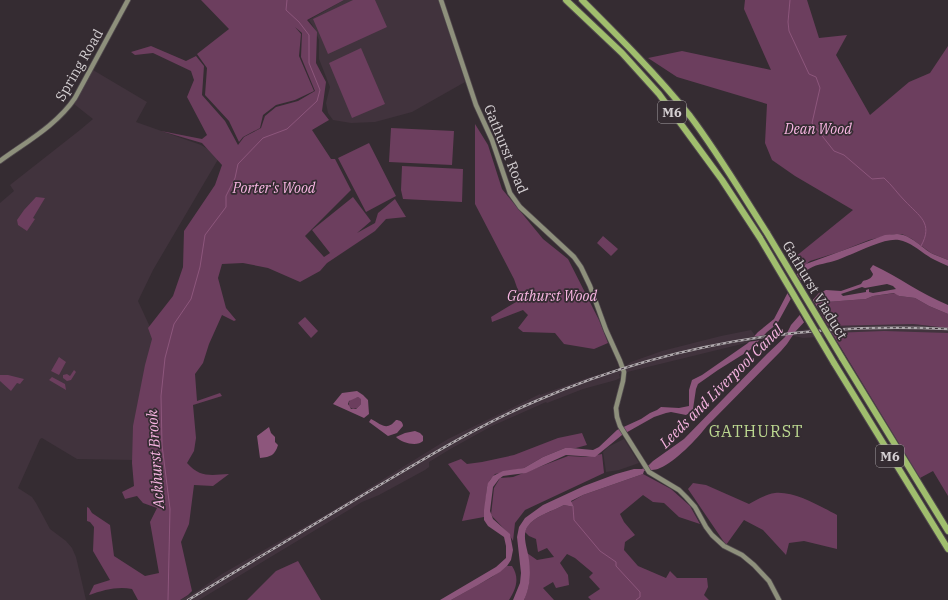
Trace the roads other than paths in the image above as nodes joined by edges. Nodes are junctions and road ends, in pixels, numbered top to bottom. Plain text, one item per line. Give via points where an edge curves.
1 (128, 0) edge
2 (441, 0) edge
3 (566, 0) edge
4 (582, 0) edge
5 (0, 161) edge
6 (948, 531) edge
7 (948, 549) edge
8 (779, 600) edge

1 - 5 main road, Spring Road via 66,110 48,127
2 - 8 main road, Gathurst Road via 510,193 520,207 578,262 590,286 624,372 616,408 620,426 652,474 686,497 712,535 754,565 769,581
3 - 7 highway, Gathurst Viaduct / M6, bridge via 622,53 659,94 722,180 760,238
4 - 6 highway, Gathurst Viaduct / M6, bridge via 630,48 690,116 718,156

